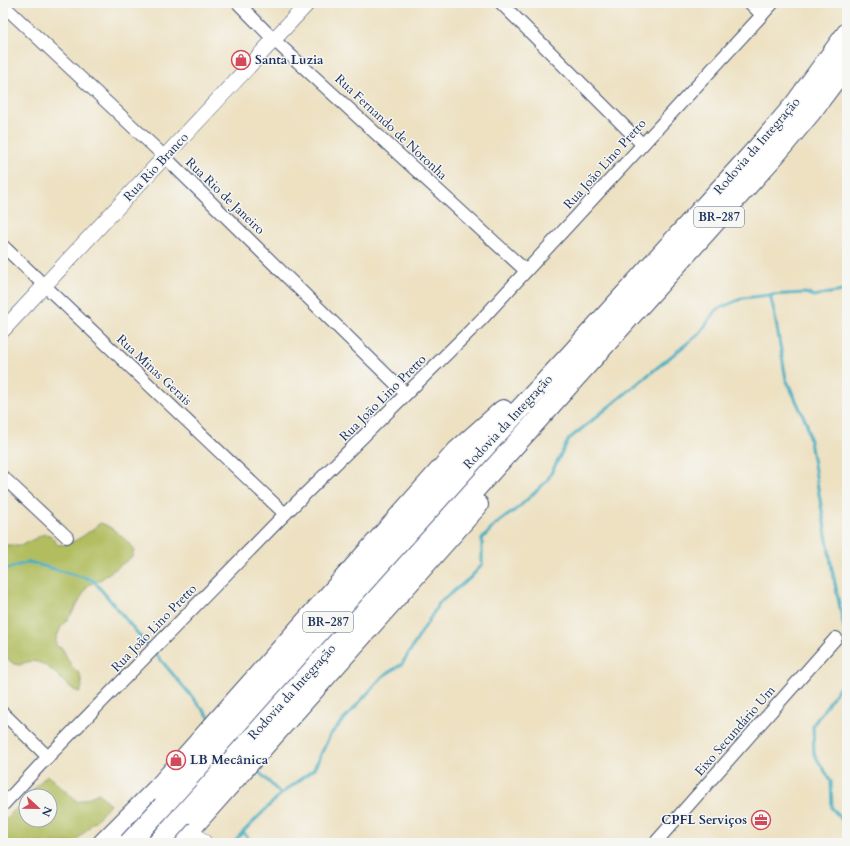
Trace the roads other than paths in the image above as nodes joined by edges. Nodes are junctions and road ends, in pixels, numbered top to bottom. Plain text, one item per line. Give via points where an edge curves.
1 (238, 3) edge
2 (308, 3) edge
3 (501, 3) edge
4 (750, 3) edge
5 (773, 3) edge
6 (3, 6) edge
7 (762, 15) junction
8 (847, 33) edge
9 (274, 40) junction
10 (847, 64) edge
11 (642, 144) junction
12 (165, 157) junction
13 (3, 246) edge
14 (526, 271) junction
15 (44, 286) junction
16 (3, 330) edge
17 (579, 360) junction
18 (406, 394) junction
19 (3, 477) edge
20 (285, 514) junction
21 (67, 537) dead end
22 (836, 638) dead end
23 (3, 713) edge
24 (48, 757) junction
25 (153, 804) junction
26 (3, 805) edge
27 (183, 830) edge
28 (103, 843) edge
29 (129, 843) edge
30 (158, 843) edge
31 (205, 843) edge
32 (655, 843) edge

1 - 9 street, Rua Fernando de Noronha
2 - 9 street, Rua Rio Branco
3 - 11 street
4 - 7 street
5 - 7 street, Rua João Lino Pretto
6 - 12 street, Rua Rio de Janeiro
7 - 11 street, Rua João Lino Pretto
8 - 17 highway, Rodovia da Integração / BR-287 via 795,104
9 - 12 street, Rua Rio Branco
9 - 14 street, Rua Fernando de Noronha
10 - 17 highway, Rodovia da Integração / BR-287 via 775,155
11 - 14 street, Rua João Lino Pretto
12 - 15 street, Rua Rio Branco
12 - 18 street, Rua Rio de Janeiro
13 - 15 street, Rua Minas Gerais
14 - 18 street, Rua João Lino Pretto via 482,319
15 - 16 street, Rua Rio Branco
15 - 20 street, Rua Minas Gerais
17 - 25 highway, Rodovia da Integração / BR-287 via 493,438
17 - 27 highway, Rodovia da Integração / BR-287
18 - 20 street, Rua João Lino Pretto
19 - 21 street
20 - 24 street, Rua João Lino Pretto
22 - 32 street, Eixo Secundário Um
23 - 24 street
24 - 26 street, Rua João Lino Pretto
25 - 27 highway
25 - 28 highway, BR-287
25 - 29 highway, BR-287, bridge
27 - 30 highway, BR-287, bridge
27 - 31 street

